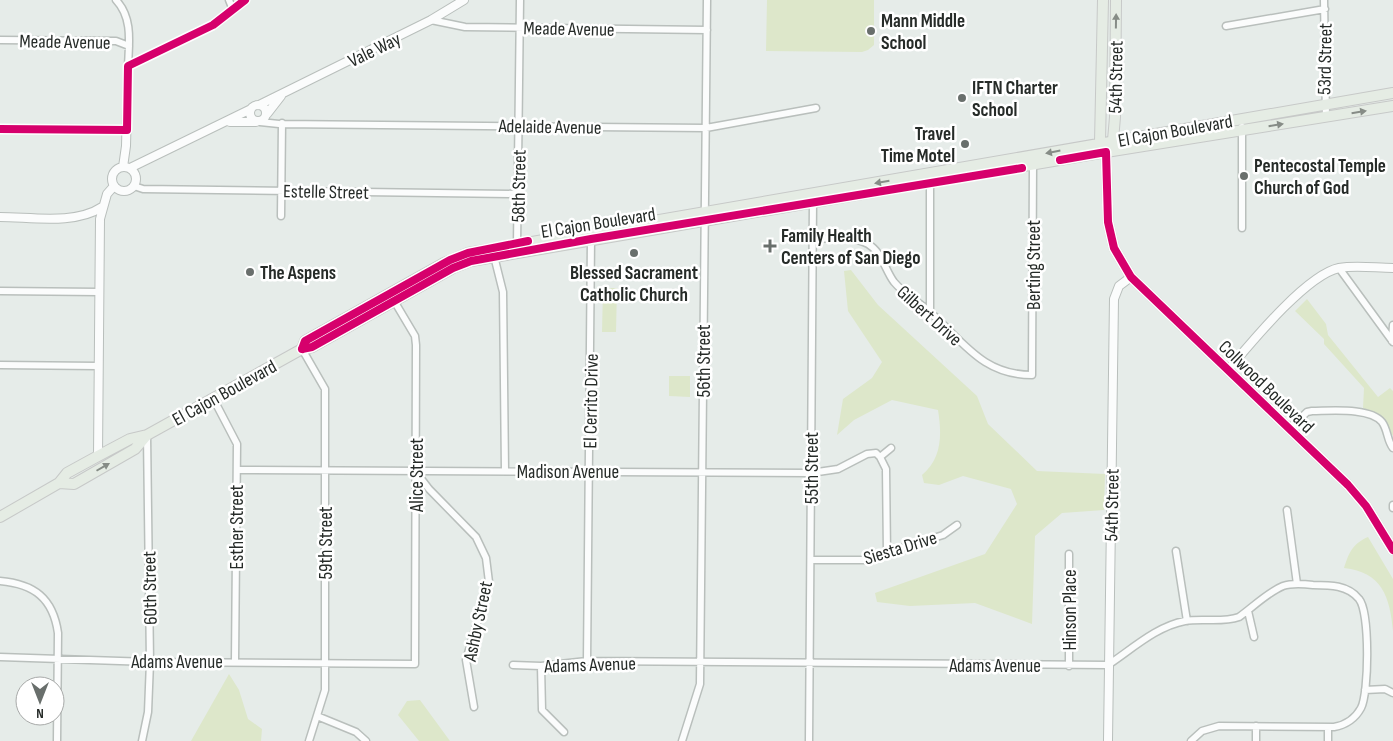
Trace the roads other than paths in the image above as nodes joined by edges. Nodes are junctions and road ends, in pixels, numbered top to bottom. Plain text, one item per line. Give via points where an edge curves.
1 (116, 0) edge
2 (229, 0) edge
3 (245, 0) edge
4 (464, 0) edge
5 (520, 0) edge
6 (707, 0) edge
7 (1103, 0) edge
8 (1116, 0) edge
9 (1324, 0) edge
10 (1325, 9) junction
11 (233, 10) junction
12 (431, 20) junction
13 (1226, 26) dead end
14 (519, 28) junction
15 (707, 30) junction
16 (0, 40) edge
17 (129, 46) junction
18 (128, 66) junction
19 (1393, 93) edge
20 (282, 95) junction
21 (1324, 104) junction
22 (259, 105) junction
23 (1393, 106) edge
24 (816, 108) dead end
25 (251, 109) junction
26 (266, 114) junction
27 (1326, 117) junction
28 (1242, 118) junction
29 (226, 122) junction
30 (258, 122) junction
31 (282, 123) junction
32 (518, 126) junction
33 (706, 128) junction
34 (0, 129) edge
35 (127, 130) junction
36 (1242, 130) junction
37 (1113, 140) junction
38 (1100, 142) junction
39 (1106, 152) junction
40 (1034, 160) junction
41 (126, 168) junction
42 (930, 179) junction
43 (114, 186) junction
44 (134, 186) junction
45 (282, 190) junction
46 (518, 194) junction
47 (813, 198) junction
48 (102, 207) junction
49 (281, 216) dead end
50 (0, 217) edge
51 (704, 217) junction
52 (1242, 228) dead end
53 (592, 234) junction
54 (812, 239) junction
55 (517, 247) junction
56 (493, 252) junction
57 (1339, 268) junction
58 (1393, 268) edge
59 (1131, 277) junction
60 (0, 291) edge
61 (99, 292) junction
62 (392, 297) junction
63 (930, 312) junction
64 (1393, 325) edge
65 (1393, 341) edge
66 (302, 349) junction
67 (0, 364) edge
68 (98, 366) junction
69 (1228, 370) junction
70 (1032, 375) joint
71 (213, 398) junction
72 (1289, 429) junction
73 (147, 435) junction
74 (890, 448) dead end
75 (1393, 448) edge
76 (98, 456) junction
77 (880, 457) junction
78 (237, 470) junction
79 (325, 470) junction
80 (416, 471) junction
81 (505, 471) junction
82 (589, 471) junction
83 (701, 472) junction
84 (812, 473) junction
85 (58, 483) junction
86 (1287, 510) dead end
87 (0, 517) edge
88 (957, 525) dead end
89 (1390, 535) edge
90 (1393, 550) edge
91 (1176, 551) dead end
92 (886, 553) junction
93 (1070, 554) dead end
94 (811, 560) junction
95 (0, 581) edge
96 (1296, 584) junction
97 (1248, 611) junction
98 (1187, 621) junction
99 (1254, 637) dead end
100 (0, 657) edge
101 (57, 659) junction
102 (150, 662) junction
103 (235, 662) junction
104 (587, 662) junction
105 (701, 662) junction
106 (325, 663) junction
107 (415, 664) joint
108 (809, 664) junction
109 (513, 665) dead end
110 (1108, 665) junction
111 (541, 666) junction
112 (1069, 666) junction
113 (1365, 690) junction
114 (1393, 693) edge
115 (474, 707) dead end
116 (317, 716) junction
117 (1256, 726) junction
118 (1328, 728) junction
119 (564, 732) dead end
120 (56, 741) edge
121 (142, 741) edge
122 (310, 741) edge
123 (366, 741) edge
124 (682, 741) edge
125 (809, 741) edge
126 (1108, 741) edge
127 (1191, 741) edge
128 (1256, 741) edge
129 (1328, 741) edge

1 - 17 street via 128,20
2 - 11 street
3 - 11 street
4 - 12 street, Vale Way
5 - 14 street, 58th Street
6 - 15 street, 56th Street
7 - 38 main road, 54th Street
37 -> 8 main road, 54th Street
9 - 10 street, 53rd Street
10 - 13 street
10 - 21 street, 53rd Street
11 - 18 street via 213,25
12 - 14 street, Meade Avenue via 465,27
12 - 20 street, Vale Way
14 - 15 street, Meade Avenue
14 - 32 street, 58th Street
15 - 33 street, 56th Street
16 - 17 street, Meade Avenue via 116,41
17 - 18 street
18 - 35 street
19 - 21 main road, El Cajon Boulevard
20 - 22 street, Vale Way
20 - 26 street, Vale Way
21 - 27 street, 53rd Street
21 - 28 main road, El Cajon Boulevard
22 - 25 street, Vale Way
22 - 26 street
27 -> 23 main road, El Cajon Boulevard
24 - 33 street, Adelaide Avenue
25 - 29 street, Vale Way
25 - 30 street via 251,117
26 - 30 street, Vale Way
26 - 31 street, Adelaide Avenue
36 -> 27 main road, El Cajon Boulevard
28 - 36 street
28 - 37 main road, El Cajon Boulevard
29 - 30 street, Vale Way
29 - 41 street, Vale Way
30 - 31 street, Adelaide Avenue
31 - 32 street, Adelaide Avenue
31 - 45 street
32 - 33 street, Adelaide Avenue
32 - 46 street, 58th Street
33 - 51 street, 56th Street
34 - 35 street
35 - 41 street
36 - 39 main road, El Cajon Boulevard
36 - 52 street
37 - 38 main road, El Cajon Boulevard
37 - 39 main road, 54th Street
38 - 39 main road
38 -> 40 main road, El Cajon Boulevard
39 - 40 main road, El Cajon Boulevard
39 - 59 main road, Collwood Boulevard via 1108,222 1114,248
40 - 42 main road, El Cajon Boulevard
40 - 70 street, Berting Street
41 - 43 street via 113,175
41 - 44 street via 135,173
42 - 47 main road, El Cajon Boulevard
42 - 63 street
43 - 44 street via 124,192
43 - 48 street
44 - 45 street, Estelle Street via 143,189
45 - 46 street, Estelle Street
45 - 49 street
46 - 55 street, 58th Street
47 - 51 main road, El Cajon Boulevard
47 - 54 street, 55th Street
48 - 50 street via 93,213 71,217
48 - 61 street
51 - 53 main road, El Cajon Boulevard
51 - 83 street, 56th Street
53 - 55 main road, El Cajon Boulevard
53 - 82 street, El Cerrito Drive
54 - 63 street, Gilbert Drive via 853,239 870,245 894,282
54 - 84 street, 55th Street
55 - 56 main road, El Cajon Boulevard
56 - 62 main road, El Cajon Boulevard
56 - 81 street via 503,292
57 - 58 street
57 - 65 street
57 - 69 street via 1296,296
59 - 69 main road, Collwood Boulevard
59 - 110 street, 54th Street via 1119,286 1114,298
60 - 61 street
61 - 68 street
62 - 66 main road, El Cajon Boulevard via 312,347
62 - 80 street, Alice Street via 415,336
63 - 70 street, Gilbert Drive via 979,360 1017,375
64 - 65 street
66 - 71 main road, El Cajon Boulevard
66 - 79 street, 59th Street via 325,389
67 - 68 street
68 - 76 street
69 - 72 main road, Collwood Boulevard
71 - 73 main road, El Cajon Boulevard
71 - 78 street, Esther Street via 237,444
72 - 75 street via 1312,411 1368,414 1382,422
72 - 89 main road, Collwood Boulevard via 1348,484
73 - 76 main road, El Cajon Boulevard via 130,439
85 -> 73 main road, El Cajon Boulevard via 74,484 135,449
73 - 102 street, 60th Street
74 - 77 street
76 - 85 main road, El Cajon Boulevard via 67,473
77 - 84 street, Madison Avenue via 876,453 867,454 838,469
77 - 92 street via 886,469
78 - 79 street, Madison Avenue
78 - 103 street, Esther Street
79 - 80 street, Madison Avenue
79 - 106 street, 59th Street
80 - 81 street, Madison Avenue
80 - 107 street, Alice Street
80 - 115 street, Ashby Street via 476,537 486,558 489,582 466,660
81 - 82 street, Madison Avenue
82 - 83 street, Madison Avenue
82 - 104 street, El Cerrito Drive
83 - 84 street, Madison Avenue
83 - 105 street, 56th Street
84 - 94 street, 55th Street
85 - 87 main road, El Cajon Boulevard
86 - 96 street
88 - 92 street, Siesta Drive via 943,535
89 - 90 main road, Collwood Boulevard
91 - 98 street
92 - 94 street, Siesta Drive via 864,560
93 - 112 street, Hinson Place
94 - 108 street, 55th Street
95 - 101 street via 36,591 51,608 58,633
96 - 97 street via 1283,586
96 - 113 street via 1332,585 1347,590 1361,602 1366,620
97 - 98 street via 1231,620
97 - 99 street
98 - 110 street via 1160,630
100 - 101 street, Adams Avenue
101 - 102 street, Adams Avenue
101 - 120 street
102 - 103 street, Adams Avenue
102 - 121 street, 60th Street via 148,712
103 - 106 street, Adams Avenue
104 - 105 street, Adams Avenue
104 - 111 street, Adams Avenue
105 - 108 street, Adams Avenue
105 - 124 street, 56th Street via 700,684
106 - 107 street, Adams Avenue
106 - 116 street, 59th Street via 325,690
108 - 112 street, Adams Avenue
108 - 125 street, 55th Street
109 - 111 street, Adams Avenue
110 - 112 street, Adams Avenue
110 - 126 street, 54th Street
111 - 119 street via 542,710
113 - 114 street via 1385,689
113 - 118 street via 1363,704 1354,717 1345,724
116 - 122 street, 59th Street
116 - 123 street via 356,732
117 - 118 street
117 - 127 street via 1219,726 1202,731
117 - 128 street
118 - 129 street

